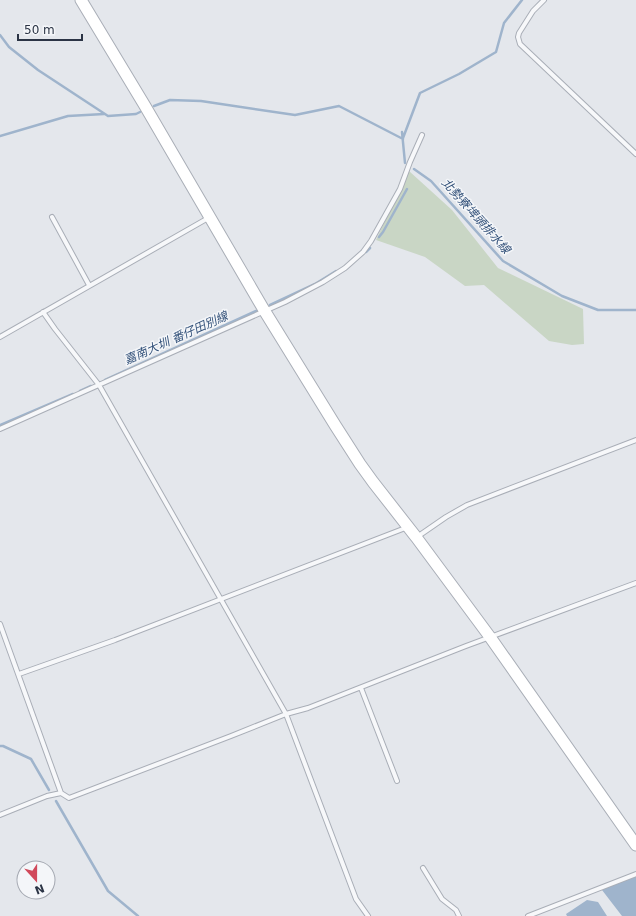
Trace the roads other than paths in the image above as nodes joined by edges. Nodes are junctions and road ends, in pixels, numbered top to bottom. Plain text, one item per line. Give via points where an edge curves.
1 (81, 0) edge
2 (544, 0) edge
3 (422, 135) dead end
4 (636, 154) edge
5 (210, 216) junction
6 (52, 217) dead end
7 (89, 285) junction
8 (264, 310) junction
9 (43, 312) junction
10 (0, 337) edge
11 (99, 385) junction
12 (0, 429) edge
13 (636, 440) edge
14 (408, 527) junction
15 (416, 537) junction
16 (636, 584) edge
17 (221, 599) junction
18 (0, 624) edge
19 (490, 637) junction
20 (19, 674) junction
21 (361, 688) junction
22 (286, 714) junction
23 (397, 781) dead end
24 (61, 793) junction
25 (0, 815) edge
26 (636, 845) edge
27 (423, 868) dead end
28 (636, 874) edge
29 (368, 916) edge
30 (459, 916) edge
31 (528, 916) edge

1 - 5 street
2 - 4 lane via 532,11 519,34 520,44
3 - 8 lane via 400,189 363,252 323,282 286,302
5 - 7 lane
5 - 8 street
6 - 7 lane
7 - 9 lane
8 - 11 lane
8 - 14 street via 360,464
9 - 10 lane
9 - 11 lane
11 - 12 lane
11 - 17 lane
13 - 15 lane via 467,505
14 - 15 street
14 - 17 lane
15 - 19 street
16 - 19 lane
17 - 20 lane
17 - 22 lane
18 - 20 lane
19 - 21 lane
19 - 26 street
20 - 24 lane
21 - 22 lane
21 - 23 lane
22 - 24 lane via 69,798
22 - 29 lane via 356,899
24 - 25 lane
27 - 30 lane via 442,899 456,910
28 - 31 lane

